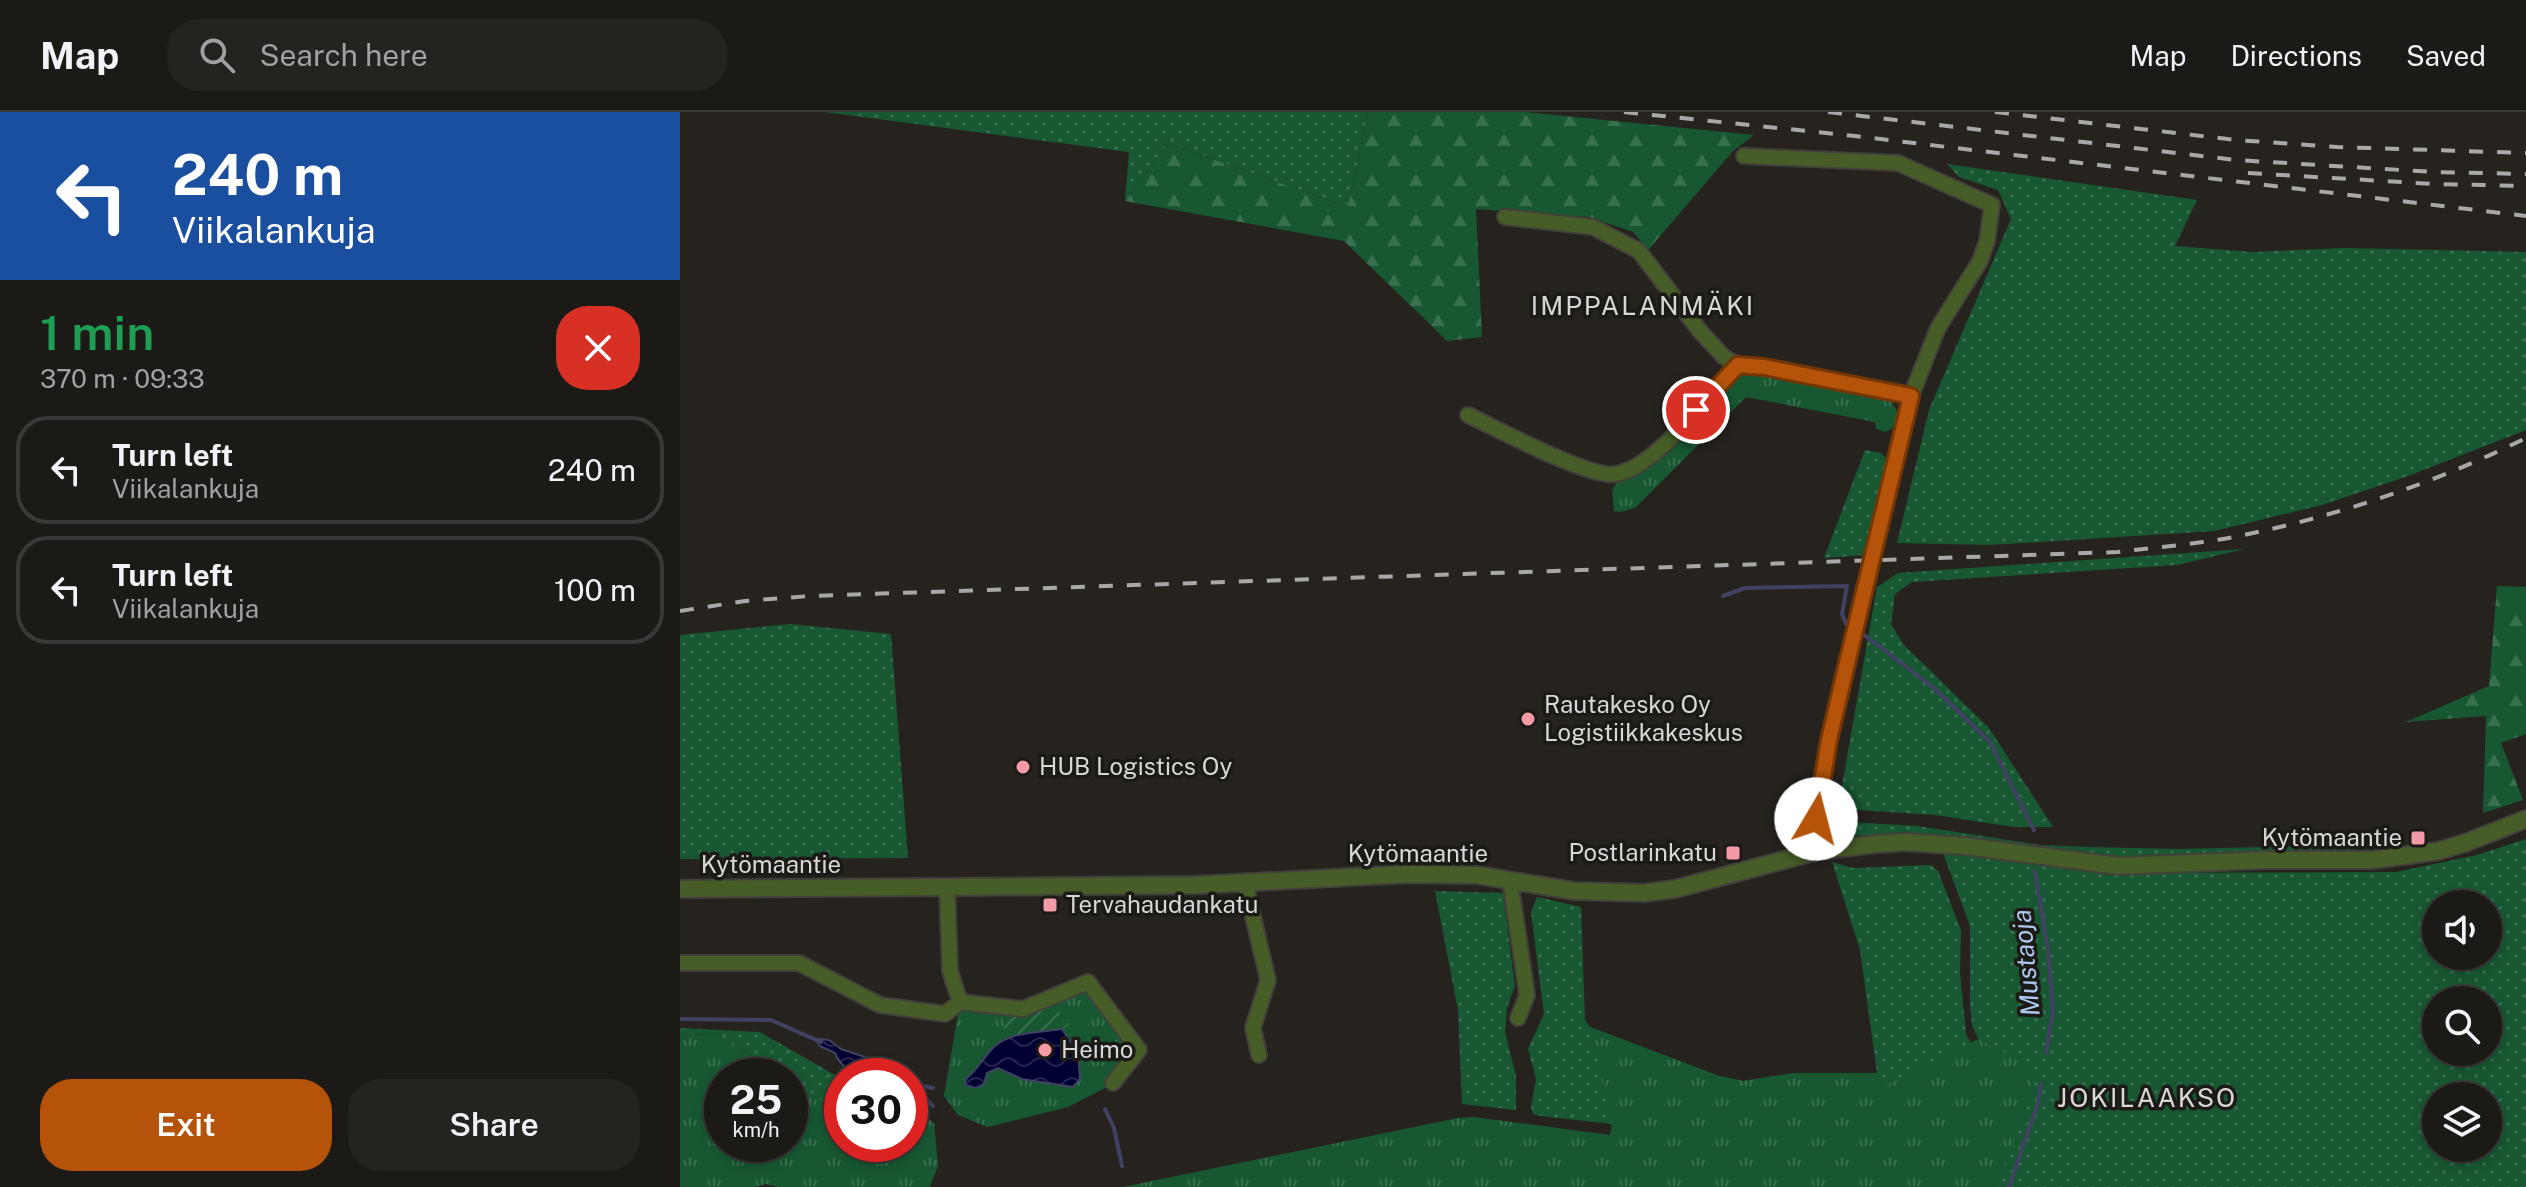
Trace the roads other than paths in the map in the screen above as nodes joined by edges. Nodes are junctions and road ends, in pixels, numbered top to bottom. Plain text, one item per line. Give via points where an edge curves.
1 (1744, 156) dead end
2 (1505, 217) dead end
3 (1738, 365) junction
4 (1911, 396) junction
5 (1468, 415) dead end
6 (2526, 819) edge
7 (1818, 851) junction
8 (1510, 880) junction
9 (1245, 883) junction
10 (947, 886) junction
11 (680, 889) edge
12 (680, 963) edge
13 (960, 1002) junction
14 (1518, 1018) dead end
15 (1259, 1055) dead end
16 (1113, 1083) dead end

1 - 4 street via 1898,163 1992,205 1980,261 1938,328
2 - 3 street via 1593,227 1639,251 1699,330
3 - 4 street
3 - 5 street via 1651,457 1615,475 1594,472
4 - 7 street via 1829,740 1817,807
6 - 7 street, Kytömaantie via 2438,851 2372,860 2119,866 1905,842
7 - 8 street, Kytömaantie via 1644,893 1574,891
8 - 9 street, Kytömaantie via 1409,874
8 - 14 street via 1527,995
9 - 10 street, Kytömaantie
9 - 15 street via 1268,980 1253,1028
10 - 11 street, Kytömaantie
10 - 13 street via 950,971
12 - 13 street via 799,963 880,1005 945,1014
13 - 16 street via 1023,1009 1088,982 1139,1050

